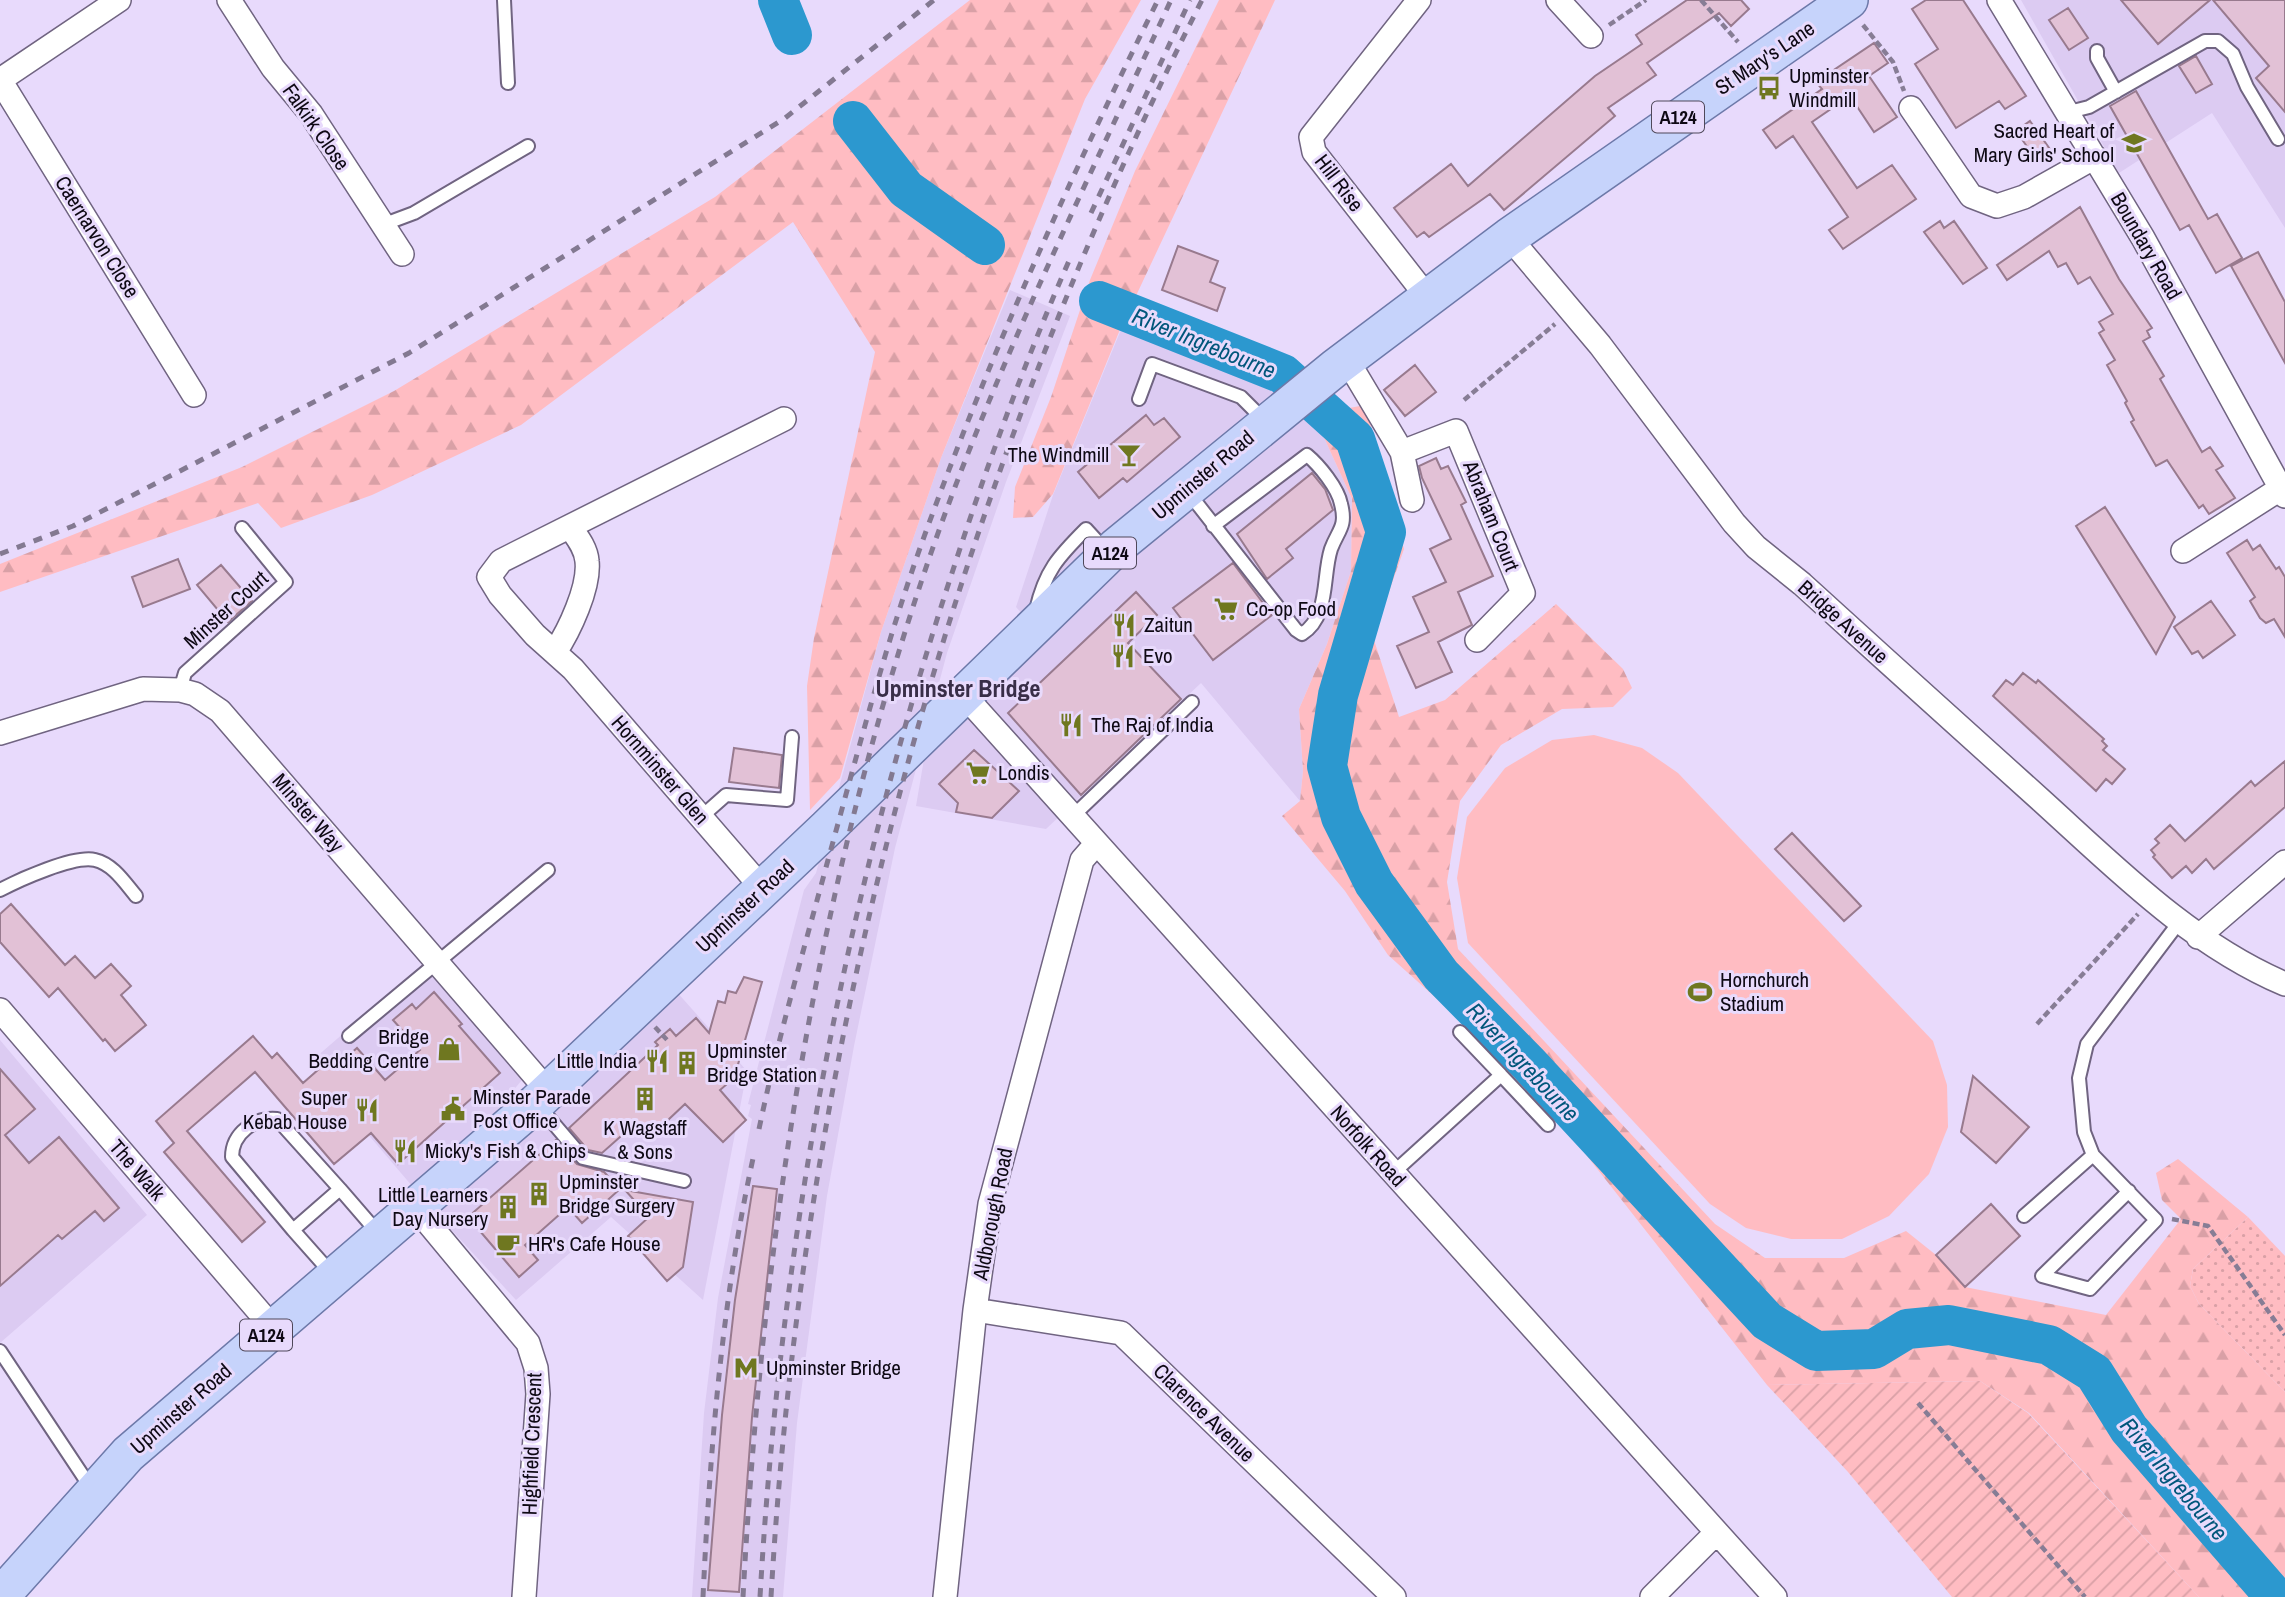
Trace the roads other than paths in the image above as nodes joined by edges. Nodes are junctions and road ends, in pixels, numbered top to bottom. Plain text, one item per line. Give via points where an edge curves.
1 (119, 0) edge
2 (229, 0) edge
3 (505, 0) edge
4 (1419, 0) edge
5 (1558, 0) edge
6 (1999, 0) edge
7 (1847, 1) edge
8 (1591, 36) road end
9 (2097, 51) dead end
10 (0, 80) edge
11 (508, 83) dead end
12 (2116, 92) junction
13 (1911, 108) road end
14 (2069, 112) junction
15 (2278, 139) dead end
16 (528, 146) dead end
17 (2095, 157) junction
18 (382, 225) junction
19 (1509, 237) junction
20 (401, 254) dead end
21 (1428, 298) junction
22 (1347, 360) junction
23 (194, 395) dead end
24 (1139, 399) dead end
25 (1292, 403) junction
26 (784, 419) dead end
27 (1402, 452) junction
28 (1185, 489) junction
29 (2283, 493) edge
30 (1412, 500) dead end
31 (1213, 526) junction
32 (570, 527) junction
33 (242, 528) dead end
34 (2183, 551) dead end
35 (1477, 640) dead end
36 (555, 652) junction
37 (180, 690) junction
38 (962, 693) junction
39 (1192, 702) dead end
40 (0, 733) edge
41 (792, 737) dead end
42 (1073, 817) junction
43 (700, 818) junction
44 (1096, 844) junction
45 (2285, 862) edge
46 (548, 870) dead end
47 (763, 888) junction
48 (0, 890) edge
49 (136, 896) dead end
50 (2180, 921) junction
51 (2198, 937) junction
52 (439, 962) junction
53 (2285, 984) edge
54 (1, 1013) edge
55 (1460, 1032) dead end
56 (349, 1035) dead end
57 (1501, 1075) junction
58 (542, 1097) junction
59 (1548, 1125) dead end
60 (2093, 1155) junction
61 (1393, 1174) junction
62 (684, 1181) dead end
63 (340, 1189) junction
64 (2129, 1191) junction
65 (415, 1207) junction
66 (2024, 1216) dead end
67 (293, 1230) junction
68 (381, 1237) junction
69 (334, 1277) junction
70 (975, 1310) junction
71 (274, 1329) junction
72 (0, 1351) edge
73 (93, 1492) junction
74 (1716, 1533) junction
75 (0, 1597) edge
76 (524, 1597) edge
77 (945, 1597) edge
78 (1394, 1597) edge
79 (1653, 1597) edge
80 (1775, 1597) edge

1 - 10 street
2 - 18 street, Falkirk Close via 273,68 311,114
3 - 11 lane
4 - 21 street, Hill Rise via 1311,137 1314,152
5 - 8 street
6 - 14 street, Boundary Road
7 - 19 main road, St Mary's Lane / A124
9 - 12 lane
10 - 23 street, Caernarvon Close
12 - 14 lane
12 - 15 lane via 2205,41 2218,41 2233,54
13 - 17 street via 1971,196 1997,206 2024,197
14 - 17 street, Boundary Road
16 - 18 lane via 414,213
17 - 29 street, Boundary Road
18 - 20 street, Falkirk Close
19 - 21 main road, Upminster Road / A124
19 - 50 street, Bridge Avenue via 1571,309 1756,547
21 - 22 main road, Upminster Road / A124
22 - 25 main road, Upminster Road / A124
22 - 27 street
24 - 25 lane via 1152,364 1241,397
25 - 28 main road, Upminster Road / A124
26 - 32 street, Hornminster Glen
27 - 30 street
27 - 35 street, Abraham Court via 1456,431 1523,593
28 - 31 lane
28 - 38 main road, Upminster Road / A124
29 - 34 street
31 - 31 lane via 1296,630 1302,634 1308,630 1323,603 1331,549 1344,526 1341,501 1315,461 1307,455
32 - 36 street via 584,550 587,570 570,630
32 - 36 street, Hornminster Glen via 501,561 489,577 500,595
33 - 37 lane, Minster Court via 286,582 185,673
36 - 43 street, Hornminster Glen
37 - 40 street, Minster Way via 143,689
37 - 52 street, Minster Way via 220,711
38 - 42 street, Norfolk Road
38 - 47 main road, Upminster Road / A124
39 - 42 lane
41 - 43 lane via 787,800 726,795
42 - 44 street, Norfolk Road
43 - 47 street, Hornminster Glen
44 - 61 street, Norfolk Road
44 - 70 street, Aldborough Road via 1082,860 990,1204
45 - 51 street
46 - 52 lane
47 - 58 main road, Upminster Road / A124
48 - 49 lane via 83,860 119,875
50 - 51 street, Bridge Avenue
50 - 60 lane via 2087,1044 2080,1077 2084,1132
51 - 53 street, Bridge Avenue
52 - 56 lane
52 - 58 street, Minster Way
54 - 71 street, The Walk
55 - 57 lane
57 - 59 lane
57 - 61 lane
58 - 62 lane via 583,1158
58 - 65 main road, Upminster Road / A124
60 - 64 lane
60 - 66 lane
61 - 74 street, Norfolk Road
63 - 67 lane
63 - 67 lane via 277,1118 263,1117 247,1127 236,1139 232,1157
63 - 68 lane
64 - 64 lane via 2042,1276 2090,1289 2156,1220
65 - 68 main road, Upminster Road / A124
65 - 76 street, Highfield Crescent via 508,1315 528,1343 536,1368
67 - 69 lane
68 - 69 main road, Upminster Road / A124
69 - 71 main road, Upminster Road / A124
70 - 77 street, Aldborough Road
70 - 78 street, Clarence Avenue via 1121,1333
71 - 73 main road, Upminster Road / A124 via 128,1454
72 - 73 lane
73 - 75 main road, Upminster Road / A124
74 - 79 street
74 - 80 street, Norfolk Road

